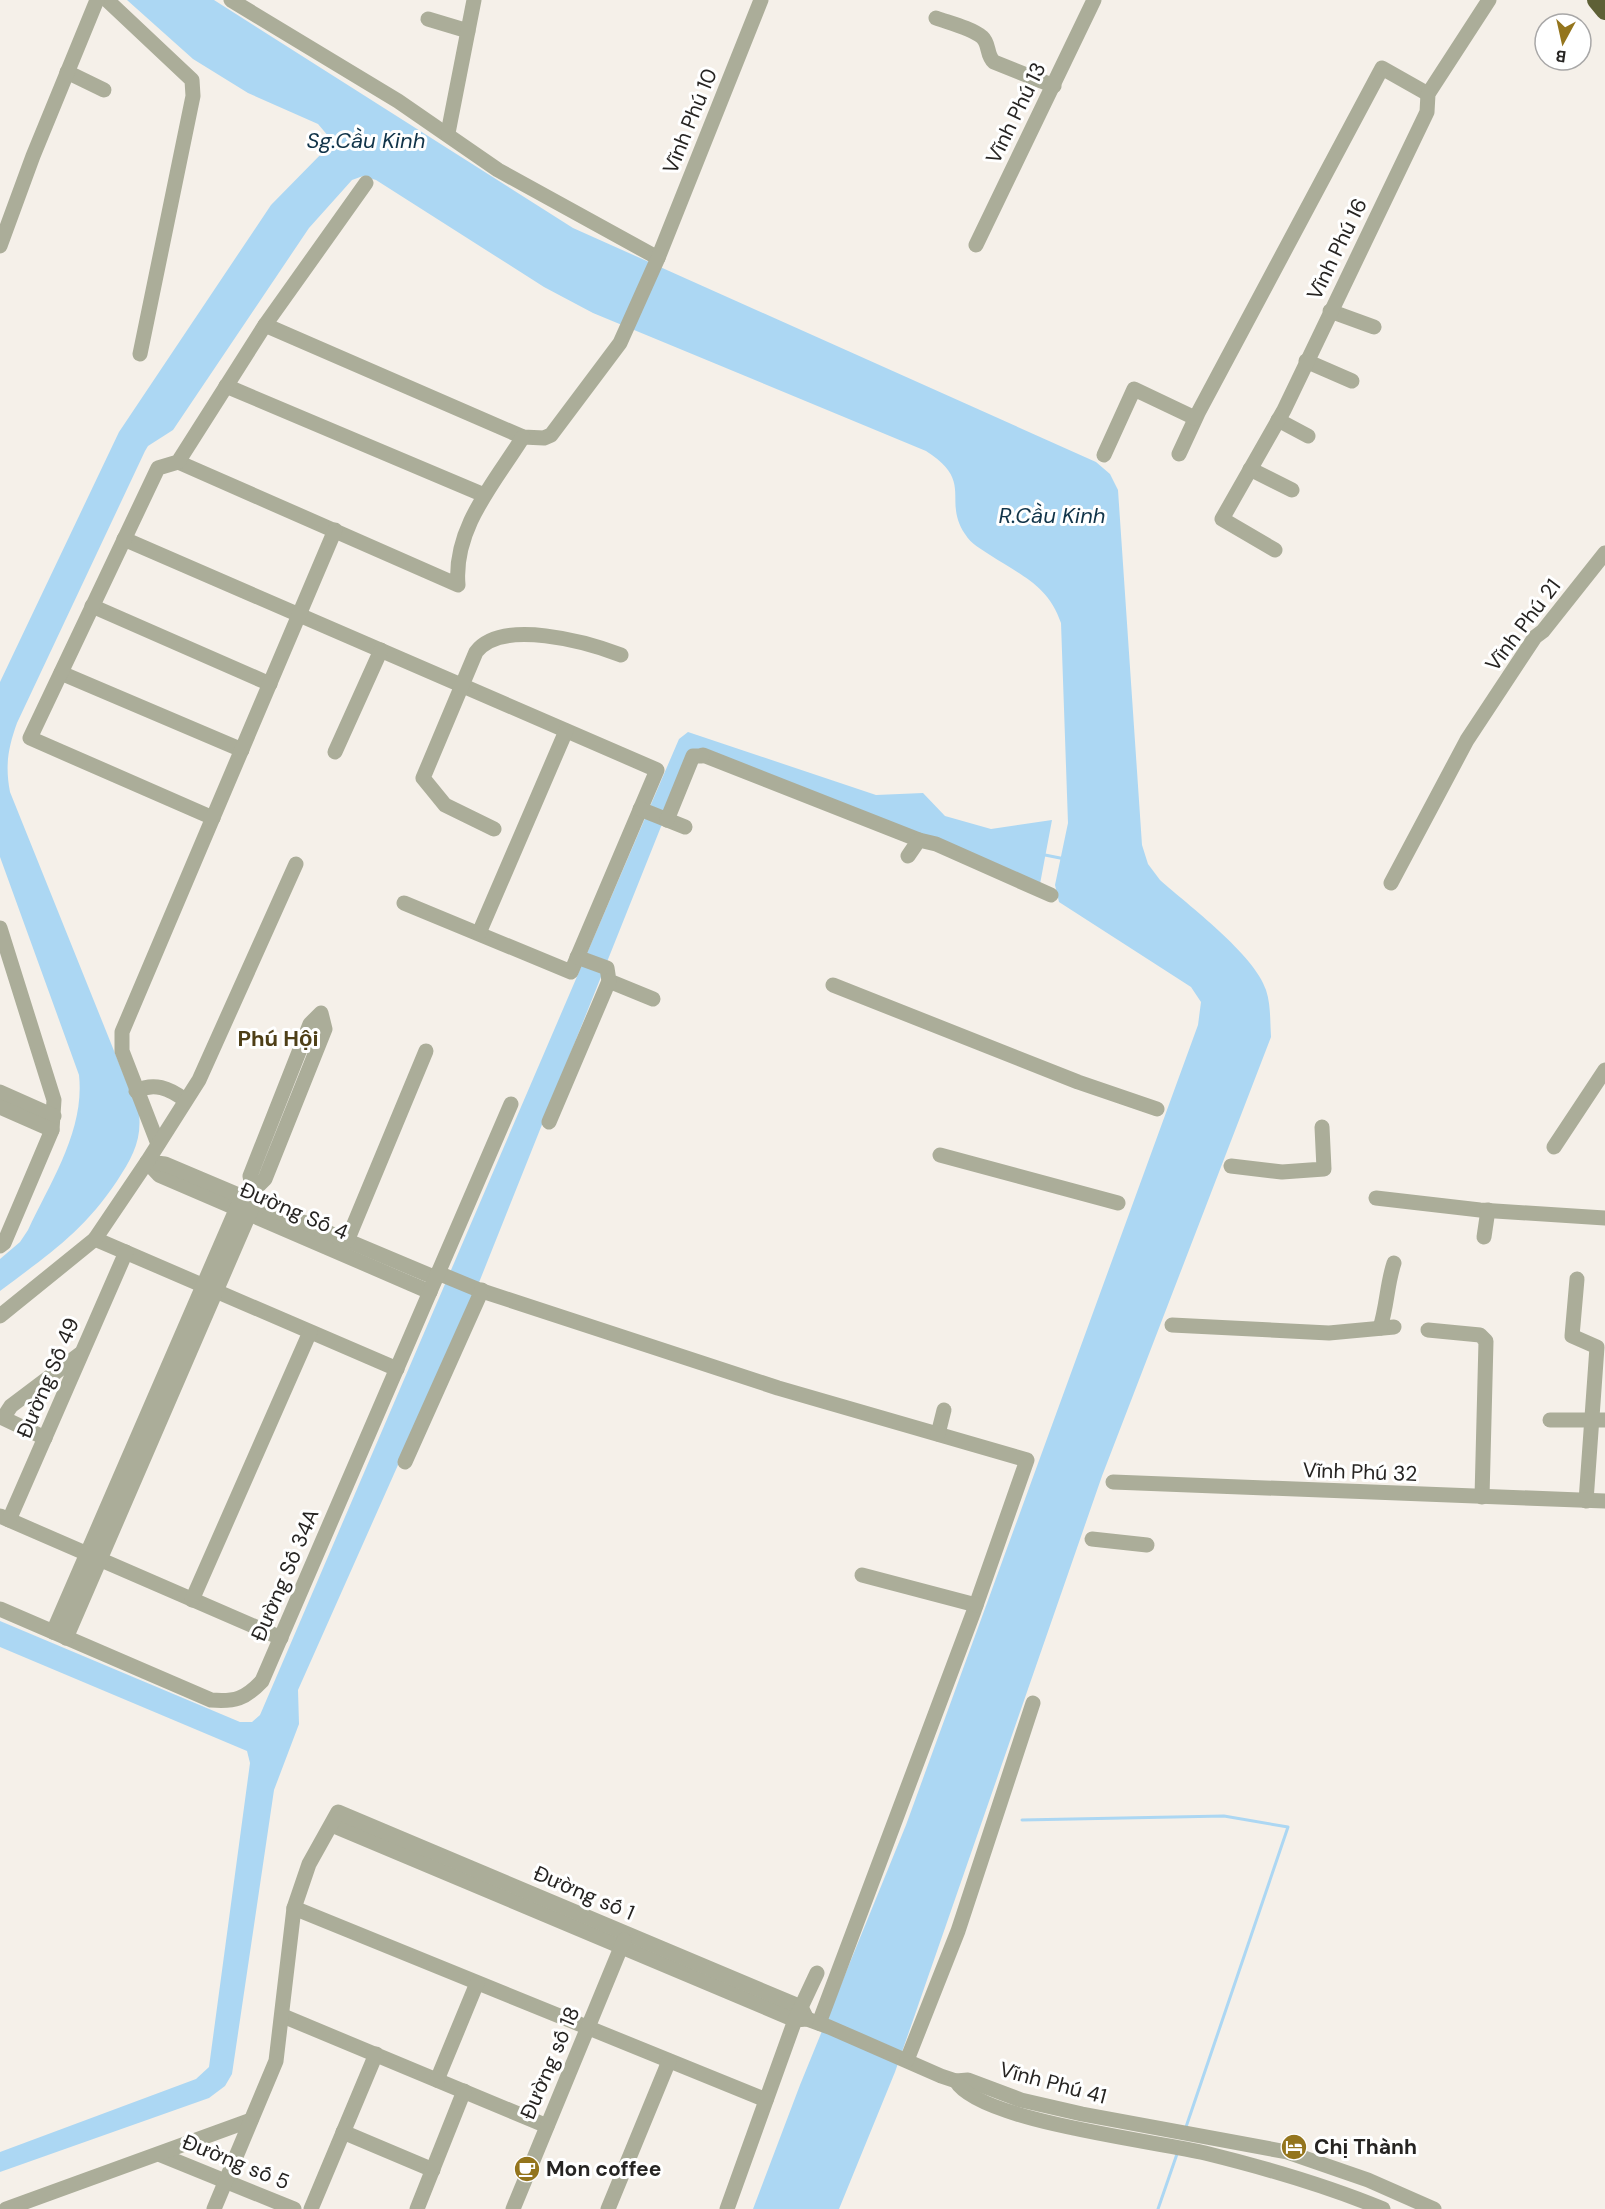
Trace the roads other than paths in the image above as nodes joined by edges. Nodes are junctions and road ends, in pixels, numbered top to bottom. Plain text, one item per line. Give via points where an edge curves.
1 (97, 0) edge
2 (107, 0) edge
3 (231, 0) edge
4 (474, 0) edge
5 (761, 0) edge
6 (1094, 0) edge
7 (1489, 0) edge
8 (1596, 0) edge
9 (1605, 11) edge
10 (936, 18) dead end
11 (428, 19) dead end
12 (468, 31) junction
13 (67, 72) junction
14 (1054, 86) junction
15 (104, 90) dead end
16 (1428, 93) junction
17 (448, 133) junction
18 (366, 183) dead end
19 (976, 245) dead end
20 (0, 246) edge
21 (656, 262) junction
22 (1330, 311) junction
23 (265, 325) junction
24 (1374, 327) dead end
25 (140, 354) dead end
26 (1306, 361) junction
27 (1352, 381) dead end
28 (226, 386) junction
29 (1195, 418) junction
30 (1278, 420) junction
31 (1308, 436) dead end
32 (523, 437) junction
33 (1179, 454) dead end
34 (1104, 455) dead end
35 (178, 462) junction
36 (1250, 469) junction
37 (1292, 490) dead end
38 (484, 495) junction
39 (335, 530) junction
40 (124, 539) junction
41 (1275, 550) dead end
42 (1605, 553) edge
43 (92, 606) junction
44 (299, 615) junction
45 (381, 650) junction
46 (621, 655) dead end
47 (61, 673) junction
48 (270, 684) junction
49 (462, 685) junction
50 (566, 731) junction
51 (242, 750) junction
52 (335, 752) dead end
53 (643, 810) junction
54 (213, 818) junction
55 (666, 819) junction
56 (685, 827) dead end
57 (494, 829) dead end
58 (919, 840) junction
59 (908, 856) dead end
60 (296, 864) dead end
61 (1391, 883) dead end
62 (1051, 895) dead end
63 (404, 903) dead end
64 (0, 928) edge
65 (479, 933) junction
66 (580, 958) junction
67 (608, 975) junction
68 (833, 986) dead end
69 (653, 999) dead end
70 (426, 1050) dead end
71 (1605, 1070) edge
72 (136, 1091) junction
73 (0, 1092) edge
74 (185, 1100) junction
75 (511, 1104) dead end
76 (0, 1107) edge
77 (1157, 1109) dead end
78 (549, 1122) dead end
79 (53, 1123) junction
80 (1322, 1127) dead end
81 (158, 1144) junction
82 (1554, 1146) dead end
83 (940, 1155) dead end
84 (147, 1162) junction
85 (1231, 1166) dead end
86 (1376, 1198) dead end
87 (247, 1203) junction
88 (1118, 1203) dead end
89 (1488, 1210) junction
90 (1605, 1218) edge
91 (1484, 1237) dead end
92 (95, 1239) junction
93 (347, 1240) junction
94 (0, 1246) edge
95 (126, 1252) junction
96 (1394, 1263) dead end
97 (1577, 1279) dead end
98 (437, 1280) junction
99 (210, 1288) junction
100 (481, 1290) junction
101 (0, 1316) edge
102 (1172, 1325) dead end
103 (1428, 1330) dead end
104 (310, 1332) junction
105 (82, 1353) junction
106 (397, 1369) junction
107 (944, 1410) dead end
108 (2, 1418) edge
109 (1550, 1420) dead end
110 (1598, 1420) edge
111 (938, 1434) junction
112 (45, 1438) junction
113 (405, 1462) dead end
114 (1113, 1482) dead end
115 (1482, 1497) junction
116 (1586, 1501) junction
117 (1605, 1501) edge
118 (5, 1518) edge
119 (1092, 1539) dead end
120 (1147, 1545) dead end
121 (94, 1557) junction
122 (862, 1575) dead end
123 (192, 1600) junction
124 (976, 1605) junction
125 (0, 1610) edge
126 (59, 1635) junction
127 (281, 1638) junction
128 (1033, 1703) dead end
129 (294, 1908) junction
130 (624, 1941) junction
131 (817, 1973) dead end
132 (477, 1983) junction
133 (283, 2016) junction
134 (810, 2019) junction
135 (588, 2028) junction
136 (376, 2054) junction
137 (902, 2058) junction
138 (669, 2061) junction
139 (437, 2080) junction
140 (956, 2081) junction
141 (464, 2091) junction
142 (766, 2100) junction
143 (251, 2120) junction
144 (547, 2126) junction
145 (343, 2132) junction
146 (1189, 2134) junction
147 (1185, 2149) junction
148 (161, 2155) junction
149 (433, 2170) junction
150 (1368, 2180) junction
151 (226, 2181) junction
152 (1356, 2204) edge
153 (6, 2209) edge
154 (214, 2209) edge
155 (294, 2209) edge
156 (311, 2209) edge
157 (417, 2209) edge
158 (513, 2209) edge
159 (608, 2209) edge
160 (728, 2209) edge
161 (1383, 2209) edge
162 (1434, 2209) edge

1 - 13 street
2 - 25 street via 192,80 193,96
3 - 17 street
4 - 12 street
5 - 21 street, Vĩnh Phú 10
6 - 14 street, Vĩnh Phú 13
7 - 16 street, Vĩnh Phú 16
8 - 9 highway
10 - 14 street via 982,37 988,57 994,62
11 - 12 street
12 - 17 street
13 - 15 street
13 - 20 street
14 - 19 street, Vĩnh Phú 13
16 - 22 street, Vĩnh Phú 16 via 1427,112
16 - 29 street via 1382,68
17 - 21 street via 498,170
18 - 23 street
21 - 32 street, Vĩnh Phú 10 via 622,339 558,430 544,438
22 - 24 street
22 - 26 street, Vĩnh Phú 16
23 - 28 street
23 - 32 street
26 - 27 street
26 - 30 street, Vĩnh Phú 16
28 - 35 street
28 - 38 street
29 - 33 street
29 - 34 street via 1134,389
30 - 31 street
30 - 36 street, Vĩnh Phú 16
32 - 38 street
35 - 39 street
35 - 40 street via 158,468
36 - 37 street
36 - 41 street, Vĩnh Phú 16 via 1222,519
38 - 39 street via 474,512 460,557 458,585
39 - 44 street
40 - 43 street
40 - 44 street
42 - 61 street, Vĩnh Phú 21 via 1535,637 1467,740
43 - 47 street
43 - 48 street
44 - 45 street
44 - 48 street
45 - 49 street
45 - 52 street
46 - 49 street via 557,639 501,636 480,646
47 - 51 street
47 - 54 street via 30,738
48 - 51 street
49 - 50 street
49 - 57 street via 423,778 445,805
50 - 53 street via 657,770
50 - 65 street
51 - 54 street
53 - 55 street
53 - 66 street
54 - 72 street via 122,1032 122,1052
55 - 56 street
55 - 58 street via 693,756 703,756
58 - 59 street
58 - 62 street via 965,855
60 - 74 street via 199,1080
63 - 65 street
64 - 79 street via 54,1100
65 - 66 street via 571,972
66 - 67 street
67 - 69 street
67 - 78 street
68 - 77 street
70 - 93 street
71 - 82 street
72 - 74 street via 146,1086 169,1088
72 - 81 street
73 - 79 street
74 - 81 street
75 - 98 street, Đường Số 34A
76 - 79 street
79 - 94 street
80 - 85 street via 1324,1169 1282,1172
81 - 84 street
83 - 88 street
84 - 87 street, Đường Số 4 via 159,1175
84 - 92 street
86 - 89 street
87 - 87 street via 265,1179 325,1029 321,1013 310,1024 250,1176
87 - 93 street
87 - 98 street, Đường Số 4
87 - 99 street
89 - 90 street
89 - 91 street
92 - 95 street
92 - 101 street
93 - 98 street
95 - 99 street
95 - 105 street, Đường Số 49
96 - 102 street via 1387,1284 1387,1328 1329,1333
97 - 110 street via 1572,1336 1597,1347
98 - 100 street
98 - 106 street, Đường Số 34A
99 - 104 street
99 - 121 street
100 - 111 street via 778,1388
100 - 113 street
103 - 115 street via 1480,1335 1486,1341
104 - 106 street
104 - 123 street
105 - 108 street via 11,1406
105 - 112 street, Đường Số 49
106 - 127 street, Đường Số 34A
107 - 111 street
108 - 112 street
109 - 110 street
110 - 116 street
111 - 124 street via 1027,1460
112 - 118 street, Đường Số 49
114 - 115 street, Vĩnh Phú 32
115 - 116 street, Vĩnh Phú 32
116 - 117 street, Vĩnh Phú 32
118 - 121 street
119 - 120 street
121 - 123 street
121 - 126 street
122 - 124 street
123 - 127 street
124 - 134 street
125 - 126 street, Đường Số 34A
126 - 127 street, Đường Số 34A via 211,1700 234,1702 249,1695 262,1682
128 - 137 street via 958,1931
129 - 130 street, Đường số 1 via 309,1864 335,1819
129 - 132 street
129 - 133 street
130 - 134 street, Đường số 1
130 - 135 street, Đường số 18
131 - 134 street
132 - 135 street
132 - 139 street
133 - 136 street
133 - 143 street via 276,2061
134 - 137 street, Đường số 1
134 - 142 street
135 - 138 street
135 - 144 street, Đường số 18
136 - 139 street
136 - 145 street
137 - 140 street, Đường số 1
138 - 142 street
138 - 159 street
139 - 141 street
140 - 146 street, Vĩnh Phú 41 via 968,2080 1020,2100
140 - 147 street, Vĩnh Phú 41 via 961,2090 1017,2115
141 - 144 street
141 - 149 street
142 - 160 street
143 - 148 street
143 - 151 street
144 - 158 street, Đường số 18
145 - 149 street
145 - 156 street
146 - 147 street
146 - 150 street, Vĩnh Phú 41 via 1287,2152
147 - 152 street, Vĩnh Phú 41 via 1293,2176
148 - 151 street, Đường số 5
148 - 153 street
149 - 157 street
150 - 152 street
150 - 162 street, Vĩnh Phú 41
151 - 154 street
151 - 155 street, Đường số 5
152 - 161 street, Vĩnh Phú 41

